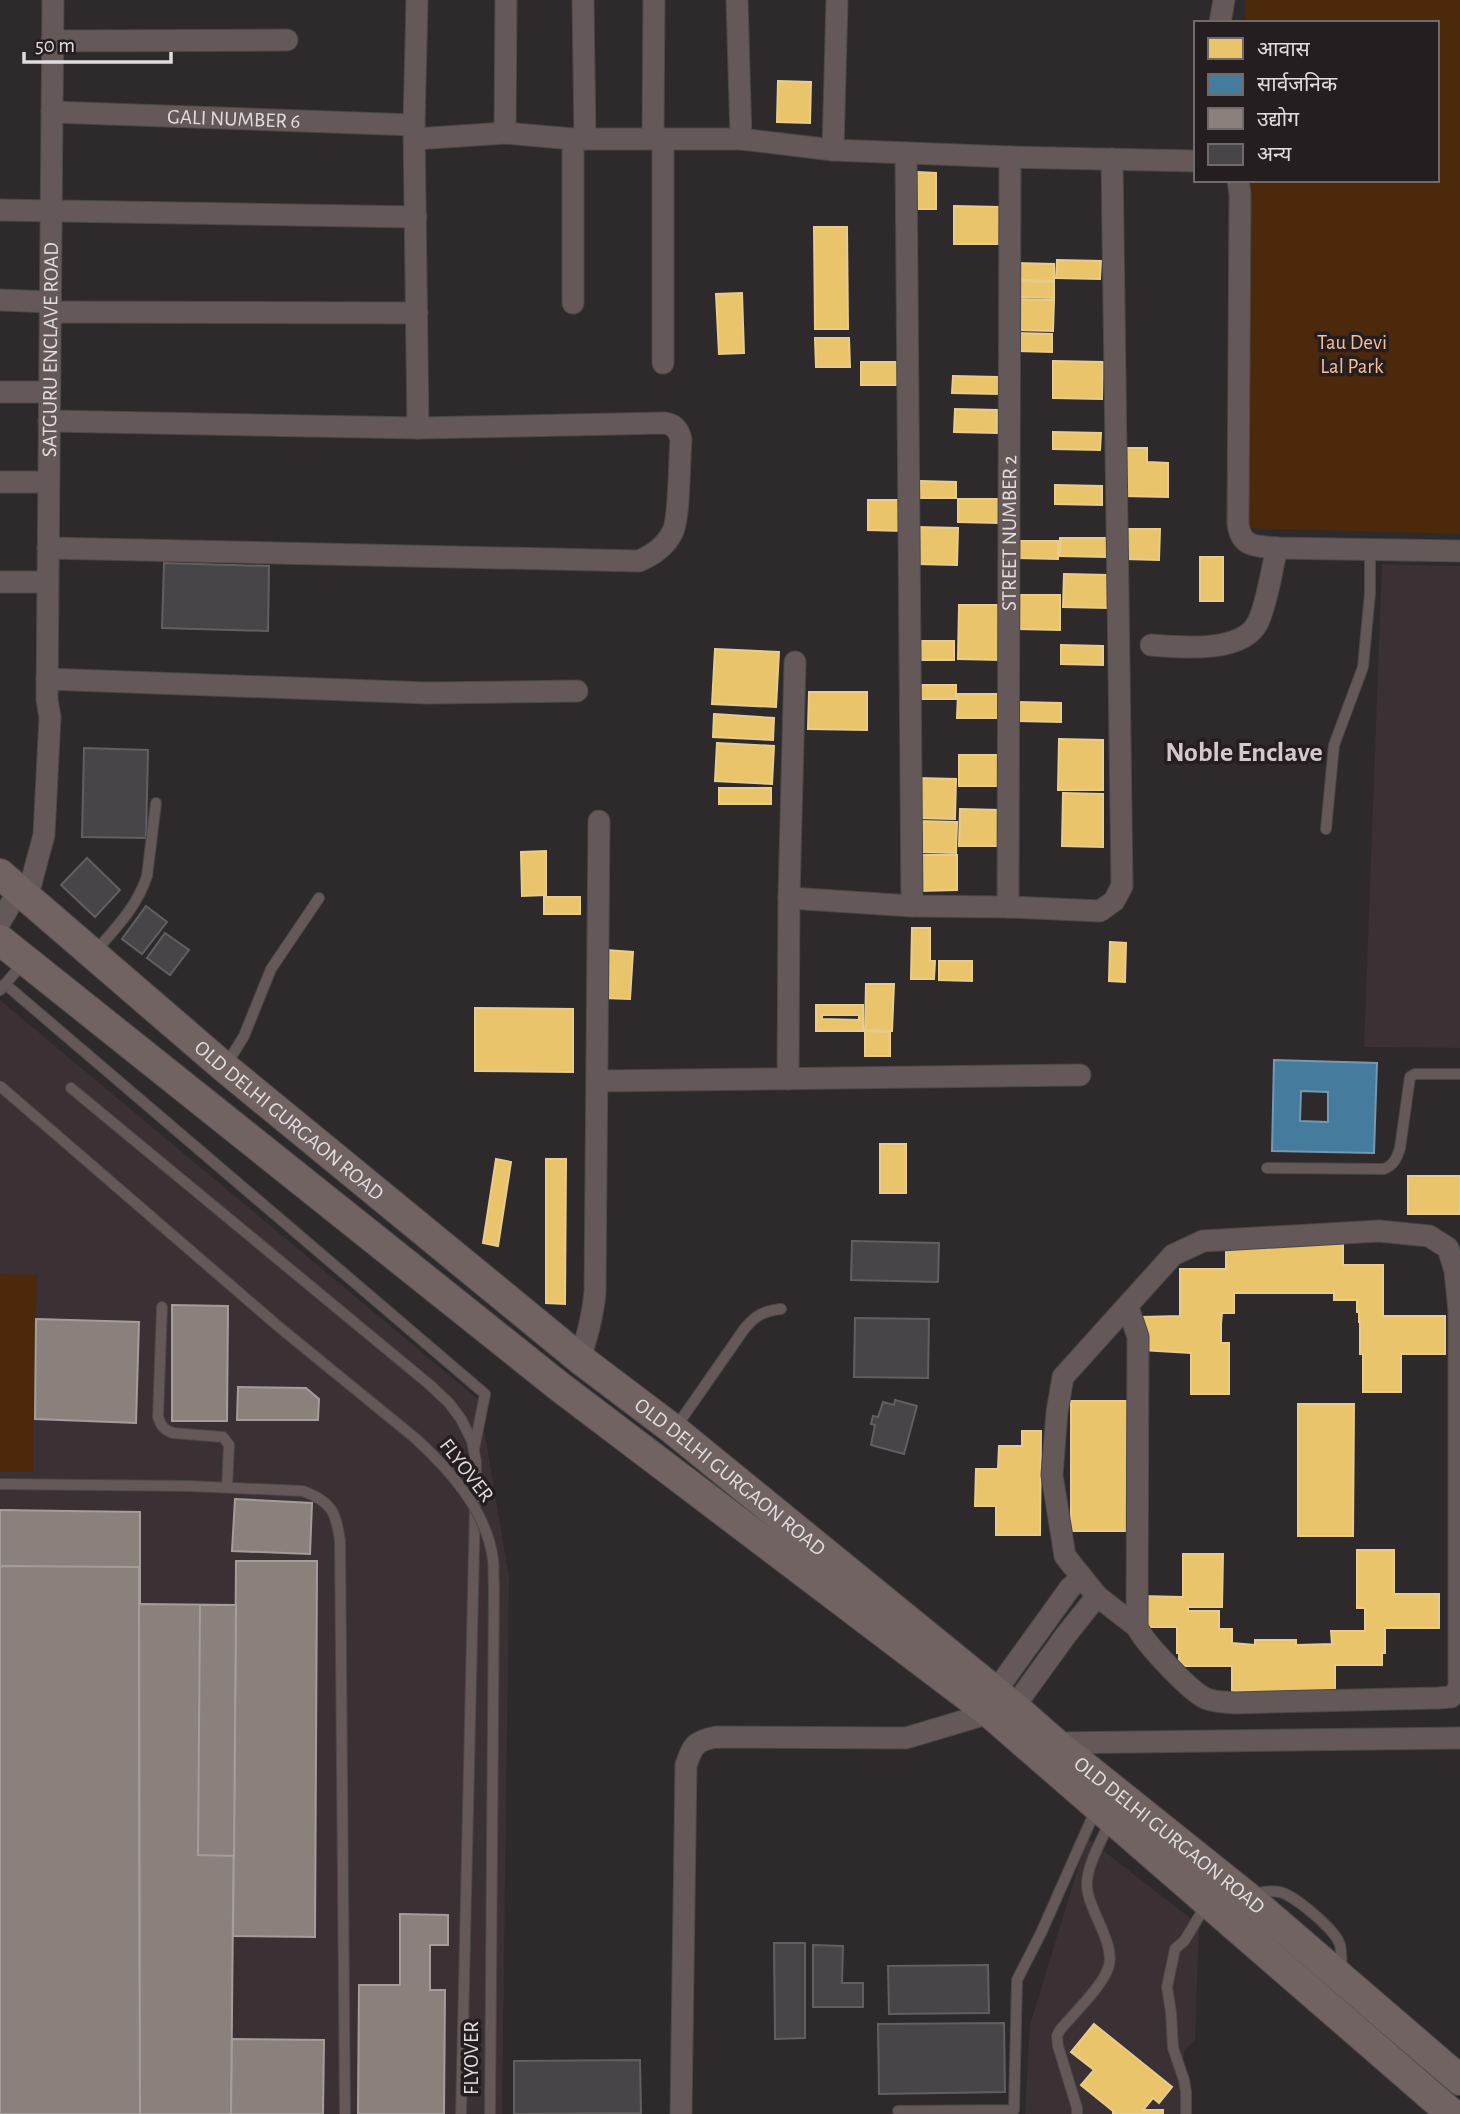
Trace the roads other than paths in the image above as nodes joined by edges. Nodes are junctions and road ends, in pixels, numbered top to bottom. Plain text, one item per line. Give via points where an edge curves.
1 (53, 0) edge
2 (417, 0) edge
3 (506, 0) edge
4 (583, 0) edge
5 (654, 0) edge
6 (737, 0) edge
7 (837, 0) edge
8 (1224, 0) edge
9 (1220, 21) edge
10 (286, 40) dead end
11 (52, 41) junction
12 (52, 113) junction
13 (414, 132) junction
14 (505, 133) junction
15 (579, 139) junction
16 (658, 139) junction
17 (741, 139) junction
18 (833, 150) junction
19 (906, 153) junction
20 (1010, 157) junction
21 (1112, 159) junction
22 (1194, 161) edge
23 (1238, 182) edge
24 (51, 209) junction
25 (0, 210) edge
26 (416, 217) junction
27 (0, 300) edge
28 (573, 303) dead end
29 (50, 307) junction
30 (417, 313) junction
31 (663, 363) dead end
32 (0, 391) edge
33 (49, 392) junction
34 (49, 421) junction
35 (418, 428) junction
36 (0, 482) edge
37 (48, 482) junction
38 (48, 548) junction
39 (1277, 548) junction
40 (1370, 549) junction
41 (1460, 551) edge
42 (0, 582) edge
43 (47, 582) junction
44 (1151, 645) dead end
45 (795, 662) dead end
46 (47, 690) junction
47 (577, 691) dead end
48 (156, 803) dead end
49 (599, 821) dead end
50 (1326, 829) dead end
51 (14, 886) edge
52 (319, 898) dead end
53 (789, 898) junction
54 (912, 906) junction
55 (1008, 907) junction
56 (0, 922) edge
57 (0, 940) edge
58 (92, 955) junction
59 (25, 961) junction
60 (3, 987) edge
61 (224, 1067) junction
62 (1460, 1074) edge
63 (1080, 1075) dead end
64 (788, 1079) junction
65 (597, 1081) junction
66 (0, 1086) edge
67 (71, 1088) dead end
68 (1267, 1168) dead end
69 (162, 1307) dead end
70 (1128, 1307) junction
71 (781, 1309) dead end
72 (580, 1359) junction
73 (633, 1398) junction
74 (612, 1427) junction
75 (674, 1430) junction
76 (474, 1451) junction
77 (0, 1484) edge
78 (227, 1487) junction
79 (1081, 1578) junction
80 (1097, 1596) junction
81 (1137, 1627) junction
82 (1000, 1704) junction
83 (1460, 1738) edge
84 (1055, 1743) junction
85 (1105, 1813) junction
86 (1207, 1902) junction
87 (1460, 2080) edge
88 (898, 2111) dead end
89 (345, 2114) edge
90 (461, 2114) edge
91 (490, 2114) edge
92 (681, 2114) edge
93 (1077, 2114) edge
94 (1186, 2114) edge
95 (1452, 2114) edge

1 - 11 street, SATGURU ENCLAVE ROAD
2 - 13 street
3 - 14 street
4 - 15 street
5 - 16 street
6 - 17 street
7 - 18 street
8 - 9 street
10 - 11 street
11 - 12 street, SATGURU ENCLAVE ROAD
12 - 13 street, GALI NUMBER 6
12 - 24 street, SATGURU ENCLAVE ROAD
13 - 14 street, GALI NUMBER 6
13 - 26 street
14 - 15 street, GALI NUMBER 6
15 - 16 street, GALI NUMBER 6
15 - 28 street
16 - 17 street, GALI NUMBER 6
16 - 31 street
17 - 18 street, GALI NUMBER 6
18 - 19 street, GALI NUMBER 6
19 - 20 street, GALI NUMBER 6
19 - 54 street
20 - 21 street, GALI NUMBER 6
20 - 55 street, STREET NUMBER 2
21 - 22 street, GALI NUMBER 6
21 - 55 street via 1122,886 1114,901 1100,911
23 - 39 street via 1238,524 1245,541
24 - 25 street
24 - 26 street
24 - 29 street, SATGURU ENCLAVE ROAD
26 - 30 street
27 - 29 street
29 - 30 street
29 - 33 street, SATGURU ENCLAVE ROAD
30 - 35 street
32 - 33 street
33 - 34 street, SATGURU ENCLAVE ROAD
34 - 35 street
34 - 37 street, SATGURU ENCLAVE ROAD
35 - 38 street via 671,424 681,440 673,533 655,554 639,561
36 - 37 street
37 - 38 street, SATGURU ENCLAVE ROAD
38 - 43 street, SATGURU ENCLAVE ROAD
39 - 40 street
39 - 44 street via 1256,625 1244,637 1215,646
40 - 41 street
40 - 50 lane via 1363,667 1334,745
42 - 43 street
43 - 46 street, SATGURU ENCLAVE ROAD
45 - 53 street
46 - 47 street
46 - 51 street, SATGURU ENCLAVE ROAD via 40,715 32,847
48 - 58 lane via 144,887 129,913
49 - 65 street
51 - 56 street, SATGURU ENCLAVE ROAD
51 - 58 main road, OLD DELHI GURGAON ROAD
52 - 61 lane via 271,969 244,1036
53 - 54 street
53 - 64 street
54 - 55 street
57 - 59 main road, OLD DELHI GURGAON ROAD
58 - 61 main road, OLD DELHI GURGAON ROAD
59 - 60 lane
59 - 74 main road, OLD DELHI GURGAON ROAD
60 - 76 lane via 485,1394
61 - 72 main road, OLD DELHI GURGAON ROAD
62 - 68 lane via 1410,1077 1400,1148 1389,1168
63 - 64 street
64 - 65 street
65 - 72 street via 594,1310
66 - 91 lane, FLYOVER, bridge via 415,1438 462,1489 480,1519 493,1559 494,1586
67 - 76 lane via 430,1385 461,1419
69 - 78 lane via 158,1417 166,1431 223,1437 229,1445
70 - 79 street via 1063,1377 1061,1388 1052,1475 1065,1556
70 - 81 street via 1138,1337
70 - 81 street via 1173,1255 1203,1241 1379,1231 1429,1236 1448,1248 1459,1311 1459,1689 1451,1697 1234,1703 1206,1699 1147,1644
71 - 75 lane via 756,1315
72 - 73 main road, OLD DELHI GURGAON ROAD
73 - 74 main road
73 - 75 main road, OLD DELHI GURGAON ROAD
74 - 82 main road, OLD DELHI GURGAON ROAD
75 - 82 main road, OLD DELHI GURGAON ROAD
76 - 90 lane
77 - 78 lane
78 - 89 lane via 303,1491 321,1498 337,1520 341,1541
79 - 80 street
79 - 82 street via 1070,1588
80 - 81 street
80 - 82 street
82 - 84 main road, OLD DELHI GURGAON ROAD
82 - 85 main road, OLD DELHI GURGAON ROAD
82 - 92 street via 906,1738 716,1737 700,1740 692,1748 686,1765
83 - 84 street
84 - 87 main road, OLD DELHI GURGAON ROAD via 1245,1896
85 - 86 main road, OLD DELHI GURGAON ROAD
85 - 88 lane via 1017,1980 1014,2110
85 - 93 lane via 1086,1884 1110,1963 1105,1977 1057,2036
86 - 94 lane via 1175,1949 1167,1987
86 - 95 main road, OLD DELHI GURGAON ROAD

